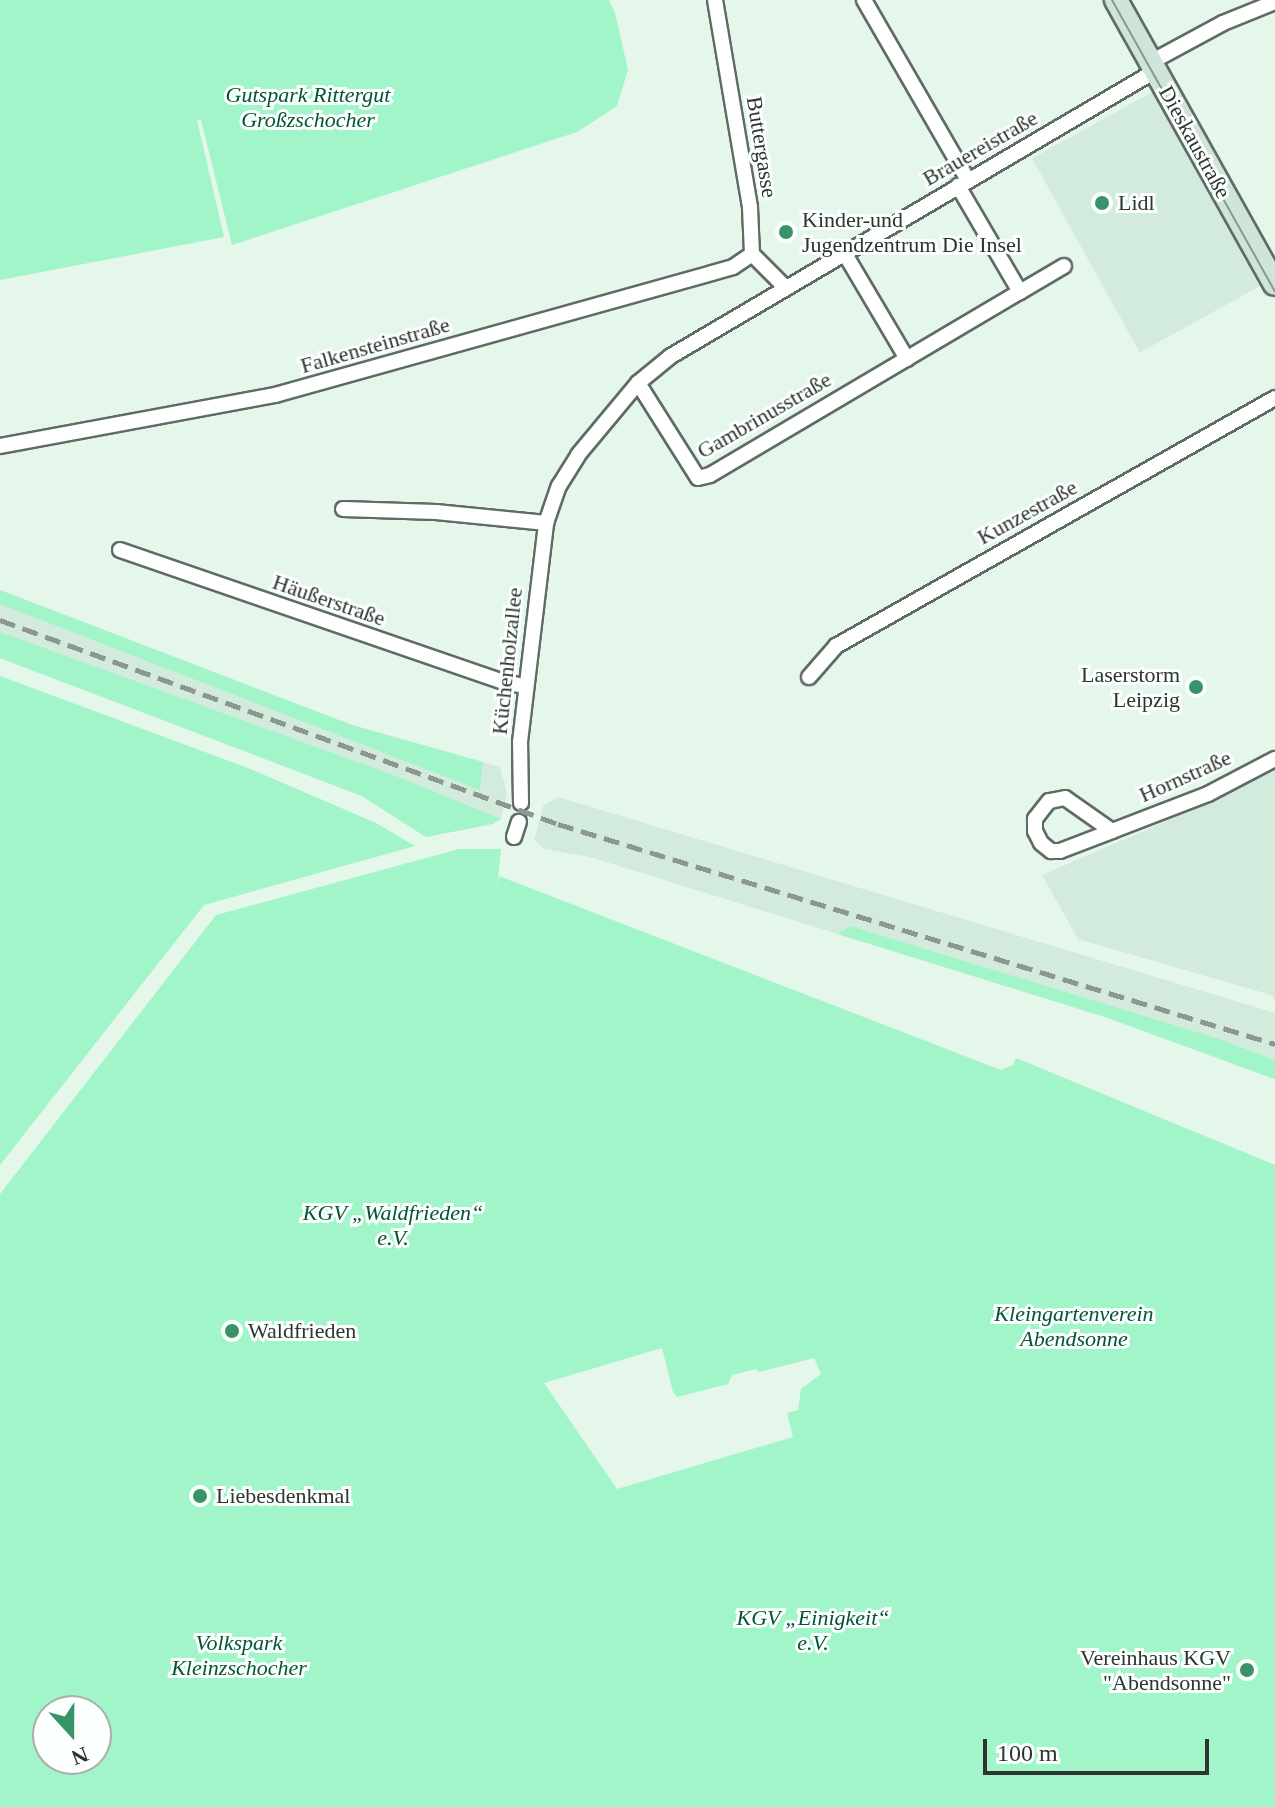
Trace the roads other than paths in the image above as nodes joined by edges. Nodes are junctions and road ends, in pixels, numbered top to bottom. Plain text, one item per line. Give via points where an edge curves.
1 (715, 0) edge
2 (864, 0) edge
3 (1116, 0) edge
4 (1275, 2) edge
5 (1153, 67) junction
6 (963, 183) junction
7 (752, 254) junction
8 (845, 254) junction
9 (1064, 266) dead end
10 (1275, 284) edge
11 (786, 288) junction
12 (1020, 292) junction
13 (907, 359) junction
14 (638, 383) junction
15 (1275, 398) edge
16 (0, 446) edge
17 (343, 509) dead end
18 (546, 523) junction
19 (120, 550) dead end
20 (809, 677) dead end
21 (525, 686) junction
22 (1275, 759) edge
23 (521, 803) dead end
24 (1112, 831) junction

1 - 7 street, Buttergasse via 750,208
2 - 6 street
3 - 5 main road, Dieskaustraße
4 - 5 street, Brauereistraße via 1223,23
5 - 6 street, Brauereistraße
5 - 10 main road, Dieskaustraße
6 - 8 street, Brauereistraße
6 - 12 street
7 - 11 street
7 - 16 street, Falkensteinstraße via 733,267 275,395
8 - 11 street, Brauereistraße
8 - 13 street
9 - 12 street, Gambrinusstraße
11 - 14 street, Küchenholzallee via 671,356
12 - 13 street, Gambrinusstraße
13 - 14 street, Gambrinusstraße via 698,478
14 - 18 street, Küchenholzallee via 578,455
15 - 20 street, Kunzestraße via 836,646
17 - 18 street
18 - 21 street, Küchenholzallee
19 - 21 street, Häußerstraße
21 - 23 street, Küchenholzallee
22 - 24 street, Hornstraße via 1208,794
24 - 24 street, Hornstraße via 1051,851 1041,843 1035,819 1049,801 1065,798

